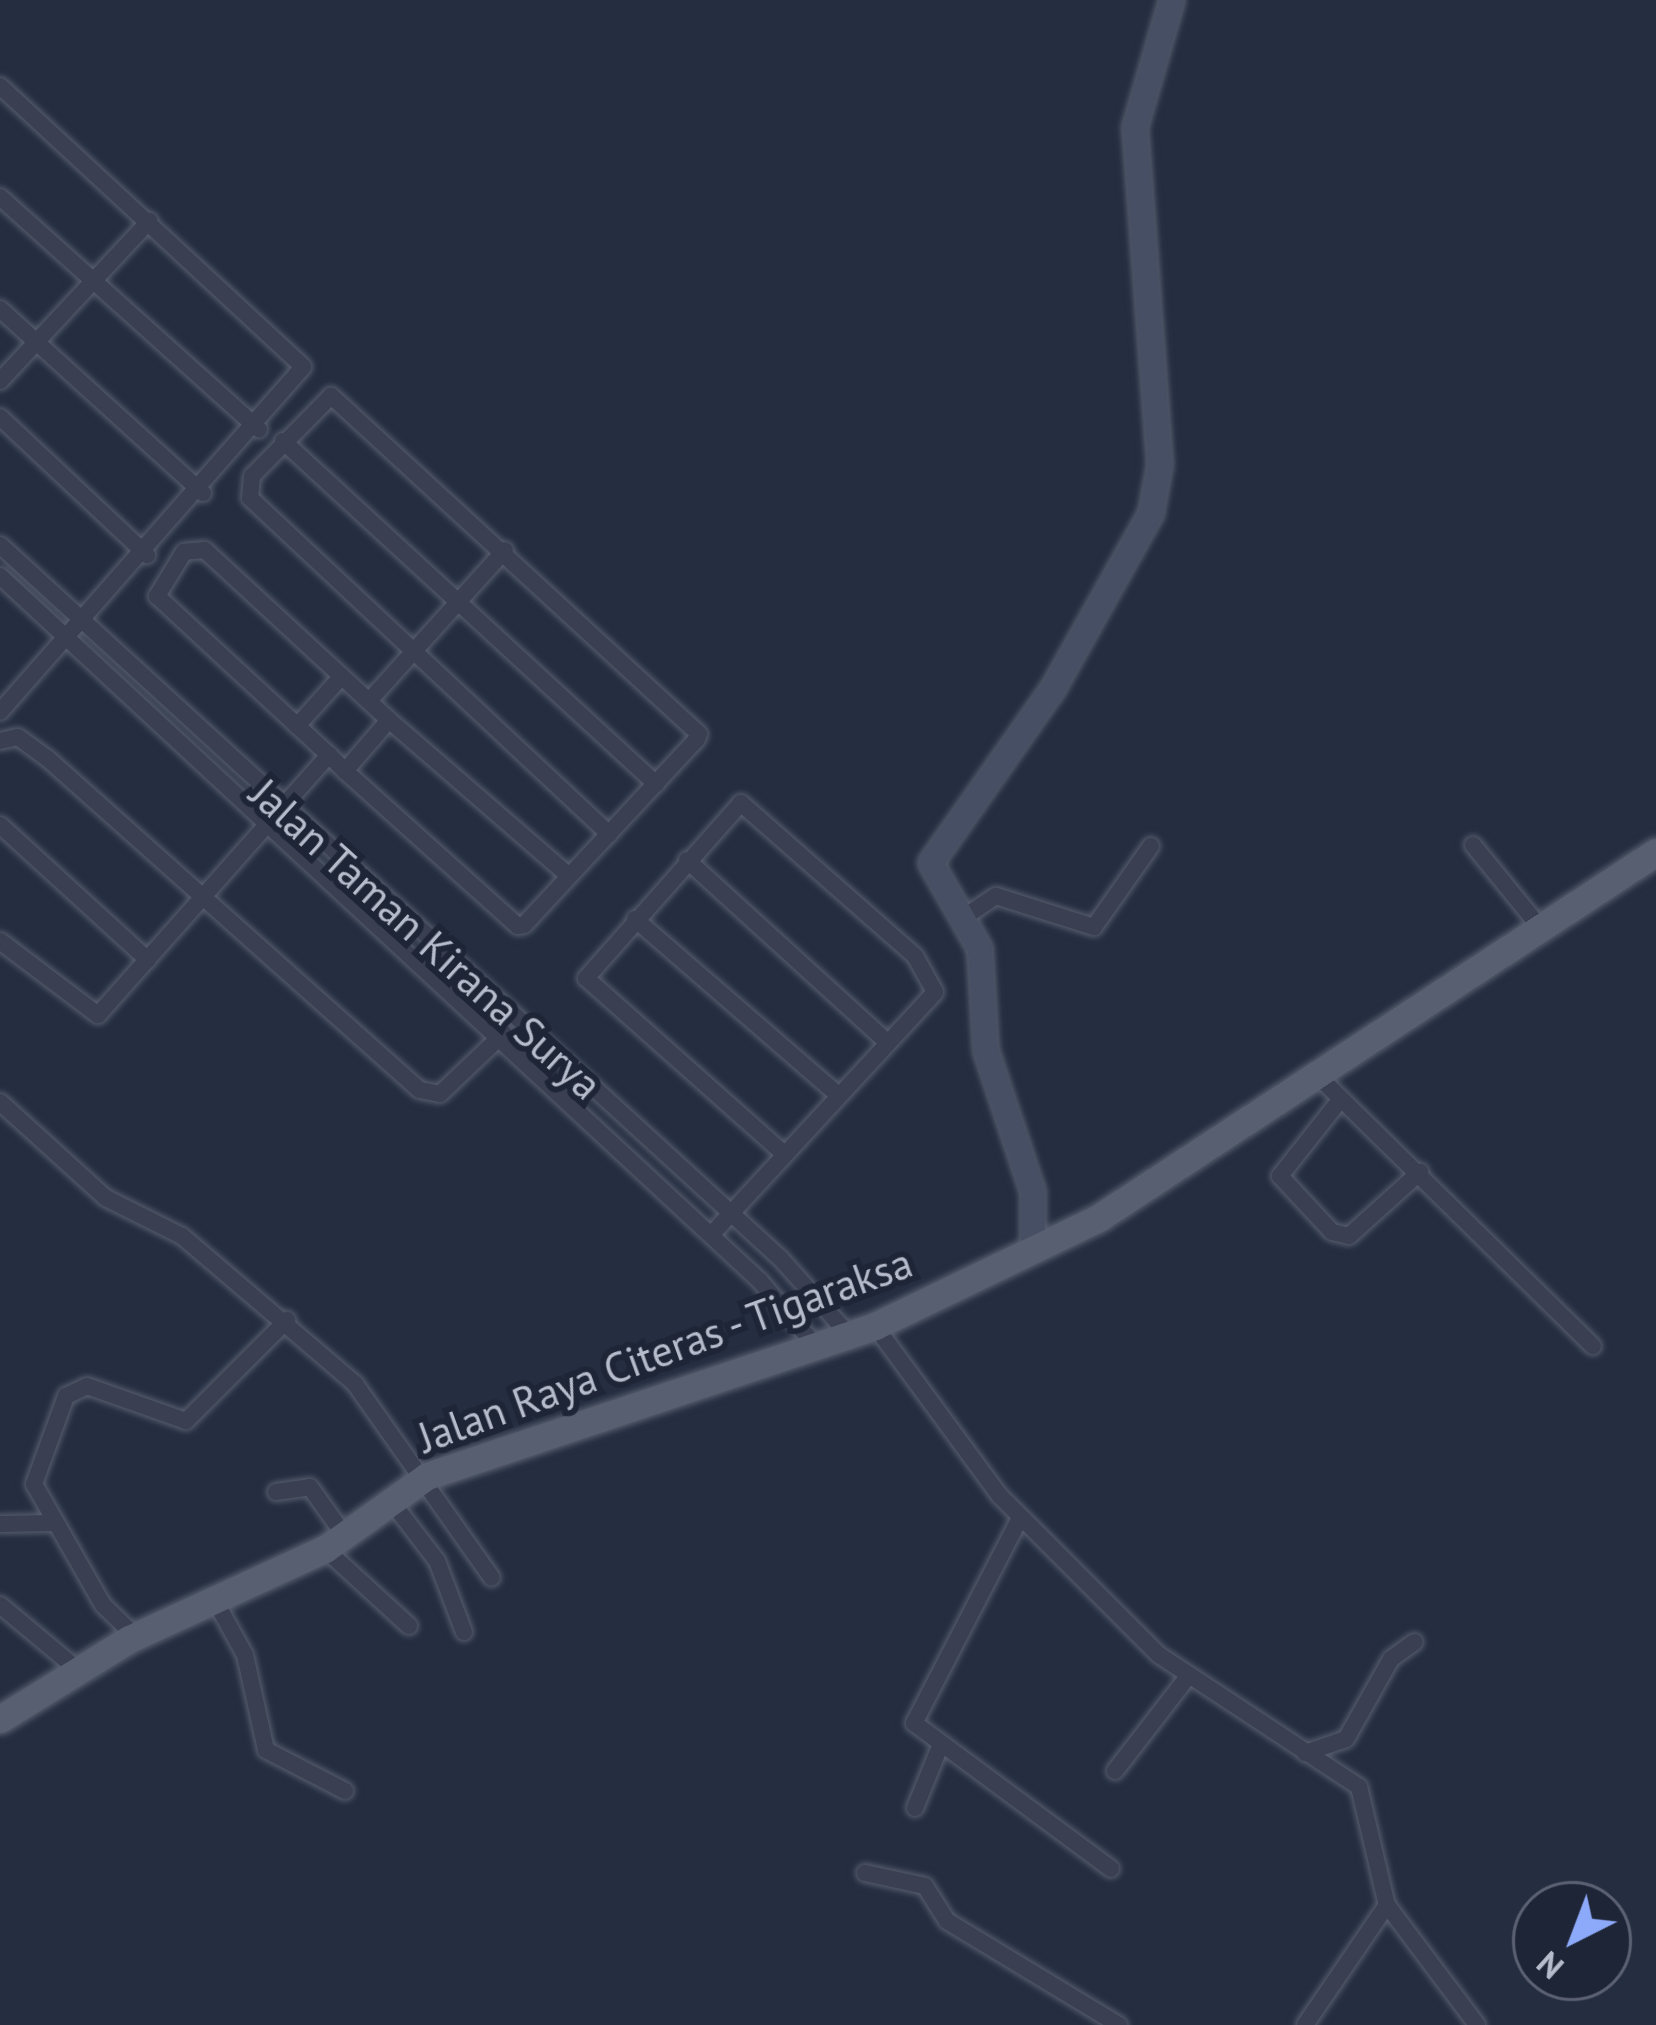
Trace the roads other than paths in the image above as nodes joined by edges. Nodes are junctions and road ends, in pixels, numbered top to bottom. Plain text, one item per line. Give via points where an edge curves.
1 (1172, 0) edge
2 (0, 86) edge
3 (0, 197) edge
4 (149, 221) junction
5 (93, 280) junction
6 (0, 309) edge
7 (36, 341) junction
8 (0, 381) edge
9 (0, 418) edge
10 (259, 429) junction
11 (284, 441) junction
12 (203, 493) junction
13 (0, 545) edge
14 (505, 550) junction
15 (147, 555) junction
16 (0, 576) edge
17 (458, 600) junction
18 (82, 622) junction
19 (68, 638) junction
20 (413, 654) junction
21 (342, 676) junction
22 (369, 701) junction
23 (0, 712) edge
24 (389, 720) junction
25 (297, 726) junction
26 (0, 741) edge
27 (329, 755) junction
28 (345, 771) junction
29 (656, 784) junction
30 (284, 809) junction
31 (0, 824) edge
32 (271, 825) junction
33 (609, 834) junction
34 (1473, 845) dead end
35 (1151, 846) dead end
36 (1656, 852) edge
37 (687, 860) junction
38 (569, 876) junction
39 (201, 901) junction
40 (966, 916) junction
41 (634, 919) junction
42 (1542, 930) junction
43 (0, 941) edge
44 (148, 960) junction
45 (517, 1020) junction
46 (499, 1039) junction
47 (887, 1042) junction
48 (1318, 1077) junction
49 (838, 1096) junction
50 (1340, 1100) junction
51 (0, 1102) edge
52 (784, 1154) junction
53 (1420, 1172) junction
54 (728, 1215) junction
55 (711, 1235) junction
56 (1033, 1251) junction
57 (287, 1320) junction
58 (862, 1330) junction
59 (1593, 1346) dead end
60 (817, 1347) junction
61 (427, 1476) junction
62 (276, 1492) dead end
63 (392, 1501) junction
64 (1020, 1518) junction
65 (51, 1523) junction
66 (0, 1524) edge
67 (335, 1543) junction
68 (492, 1578) dead end
69 (0, 1605) edge
70 (218, 1606) junction
71 (409, 1626) dead end
72 (464, 1632) dead end
73 (136, 1636) junction
74 (1414, 1642) dead end
75 (78, 1670) junction
76 (1187, 1678) junction
77 (0, 1718) edge
78 (940, 1749) junction
79 (1304, 1753) junction
80 (1114, 1771) dead end
81 (345, 1792) dead end
82 (914, 1808) dead end
83 (1112, 1869) dead end
84 (865, 1873) dead end
85 (1387, 1905) junction
86 (1315, 2022) edge
87 (1119, 2025) edge
88 (1477, 2025) edge

1 - 40 street via 1135,128 1158,489 1139,545 1054,689 934,851 933,878
2 - 4 street
3 - 5 street
4 - 5 street
4 - 10 street via 300,357 298,386
5 - 7 street
5 - 10 street
6 - 7 street
7 - 8 street
7 - 12 street
9 - 15 street
10 - 12 street
11 - 14 street via 338,397
11 - 17 street
11 - 20 street via 252,476 250,498
12 - 15 street
13 - 18 street, Jalan Taman Kirana Surya
14 - 17 street
14 - 29 street via 698,730
15 - 18 street
16 - 19 street, Jalan Taman Kirana Surya
17 - 20 street
17 - 29 street
18 - 19 street
18 - 30 street, Jalan Taman Kirana Surya
19 - 23 street
19 - 32 street, Jalan Taman Kirana Surya
20 - 22 street
20 - 33 street
21 - 22 street
21 - 25 street
21 - 25 street via 206,550 184,552 157,580 157,596
22 - 24 street
24 - 28 street
24 - 38 street
25 - 27 street
26 - 39 street via 18,737 47,758
27 - 28 street
27 - 30 street
28 - 38 street via 512,925
29 - 33 street
30 - 32 street
30 - 45 street, Jalan Taman Kirana Surya
31 - 44 street
32 - 39 street
32 - 46 street, Jalan Taman Kirana Surya
33 - 38 street
34 - 42 street
35 - 40 street via 1094,927 995,896
36 - 42 main road, Jalan Raya Citeras - Tigaraksa
37 - 41 street
37 - 47 street
37 - 47 street via 741,802 785,837 934,976 930,999
39 - 44 street
39 - 46 street via 430,1096
40 - 56 street via 980,949 986,1051 1033,1192
41 - 49 street
41 - 52 street via 588,971 589,986
42 - 48 main road, Jalan Raya Citeras - Tigaraksa
43 - 44 street via 94,1018
45 - 46 street
45 - 54 street, Jalan Taman Kirana Surya
46 - 55 street, Jalan Taman Kirana Surya
47 - 49 street
48 - 50 street
48 - 56 main road, Jalan Raya Citeras - Tigaraksa
49 - 52 street
50 - 53 street
50 - 53 street via 1280,1176 1332,1232 1349,1236
51 - 57 street via 106,1198 154,1216
52 - 54 street
53 - 59 street
54 - 55 street
54 - 58 street, Jalan Taman Kirana Surya
55 - 60 street, Jalan Taman Kirana Surya
56 - 58 main road, Jalan Raya Citeras - Tigaraksa
57 - 61 street
57 - 65 street via 186,1420 87,1386 69,1391 34,1467
58 - 60 main road, Jalan Raya Citeras - Tigaraksa
58 - 64 street, Jalan Taman Kirana Surya
60 - 61 main road, Jalan Raya Citeras - Tigaraksa
61 - 63 main road, Jalan Raya Citeras - Tigaraksa
61 - 68 street
62 - 67 street via 310,1487
63 - 67 main road, Jalan Raya Citeras - Tigaraksa
63 - 72 street via 437,1561
64 - 76 street, Jalan Taman Kirana Surya
64 - 78 street via 914,1718
65 - 66 street
65 - 73 street
67 - 70 main road, Jalan Raya Citeras - Tigaraksa
67 - 71 street
69 - 75 street
70 - 73 main road, Jalan Raya Citeras - Tigaraksa
70 - 81 street via 245,1655 266,1750
73 - 75 main road, Jalan Raya Citeras - Tigaraksa
74 - 79 street via 1391,1659 1346,1739
75 - 77 main road, Jalan Raya Citeras - Tigaraksa
76 - 79 street, Jalan Taman Kirana Surya
76 - 80 street
78 - 82 street
78 - 83 street
79 - 85 street, Jalan Taman Kirana Surya via 1364,1796
84 - 87 street via 926,1886 947,1921
85 - 86 street
85 - 88 street

